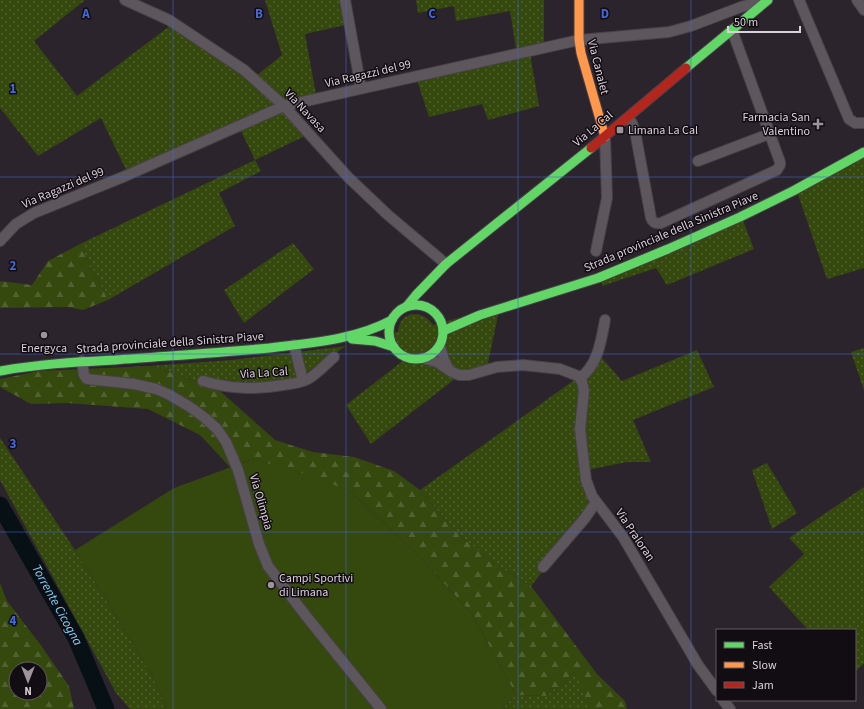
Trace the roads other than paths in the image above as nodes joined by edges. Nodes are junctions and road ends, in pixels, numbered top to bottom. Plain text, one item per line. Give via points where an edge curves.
1 (125, 0) edge
2 (345, 0) edge
3 (578, 0) edge
4 (765, 0) edge
5 (768, 0) edge
6 (799, 0) edge
7 (858, 0) edge
8 (864, 10) edge
9 (732, 30) junction
10 (579, 40) junction
11 (361, 88) junction
12 (284, 106) junction
13 (628, 118) junction
14 (864, 122) edge
15 (769, 134) junction
16 (605, 137) junction
17 (864, 152) edge
18 (698, 161) dead end
19 (0, 241) edge
20 (596, 251) dead end
21 (446, 264) junction
22 (434, 278) junction
23 (431, 304) junction
24 (407, 306) junction
25 (480, 315) junction
26 (392, 320) junction
27 (605, 320) dead end
28 (444, 331) junction
29 (341, 338) junction
30 (294, 345) junction
31 (440, 346) junction
32 (394, 347) junction
33 (334, 357) dead end
34 (422, 358) junction
35 (82, 361) junction
36 (0, 371) edge
37 (450, 372) junction
38 (580, 378) junction
39 (203, 381) dead end
40 (303, 381) junction
41 (596, 502) junction
42 (543, 567) dead end
43 (716, 690) edge
44 (724, 701) edge
45 (381, 709) edge
46 (730, 709) edge

1 - 12 street, Via Navasa via 185,29 244,70
2 - 11 street
3 - 10 main road, Via Canalet
4 - 10 street, Via Ragazzi del 99 via 669,32
5 - 9 main road, Via La Cal
6 - 14 street via 849,119 855,123
7 - 8 street
9 - 13 main road, Via La Cal
9 - 15 street
10 - 11 street, Via Ragazzi del 99
10 - 16 main road, Via Canalet via 582,60
11 - 12 street, Via Ragazzi del 99
12 - 19 street, Via Ragazzi del 99 via 123,177 34,212 16,224
12 - 21 street, Via Navasa via 348,177
13 - 15 street via 635,131 651,218 656,224 777,170 780,162
13 - 16 main road, Via La Cal
15 - 18 street
16 - 20 street via 607,198
16 - 21 main road, Via La Cal
17 - 25 main road, Strada provinciale della Sinistra Piave via 747,214 668,249 598,278
21 - 22 main road, Via La Cal
22 - 23 main road, Via La Cal via 429,288
22 - 24 main road, Via La Cal
23 - 24 main road
23 - 25 main road via 453,316
23 - 28 main road via 442,322
24 - 26 main road
25 - 28 main road
26 - 29 main road via 377,328
26 - 32 main road via 390,338
27 - 38 street via 594,362
28 - 31 main road
29 - 30 main road, Strada provinciale della Sinistra Piave
29 - 32 main road via 375,341
30 - 35 main road, Strada provinciale della Sinistra Piave via 228,352
30 - 40 street, Via La Cal
31 - 34 main road via 432,354
31 - 37 street
32 - 34 main road via 406,357
33 - 40 street, Via La Cal
34 - 37 street via 437,362
35 - 36 main road, Strada provinciale della Sinistra Piave
35 - 45 street, Via Olimpia via 87,379 156,389 190,407 217,429 226,442 238,470 259,544 268,566
37 - 38 street via 469,375 503,366 529,365 560,369
38 - 41 street, Via Praloran via 584,391 580,420 586,480
39 - 40 street, Via La Cal via 249,389
41 - 42 street
41 - 43 street, Via Praloran via 623,537 698,665
44 - 46 street

